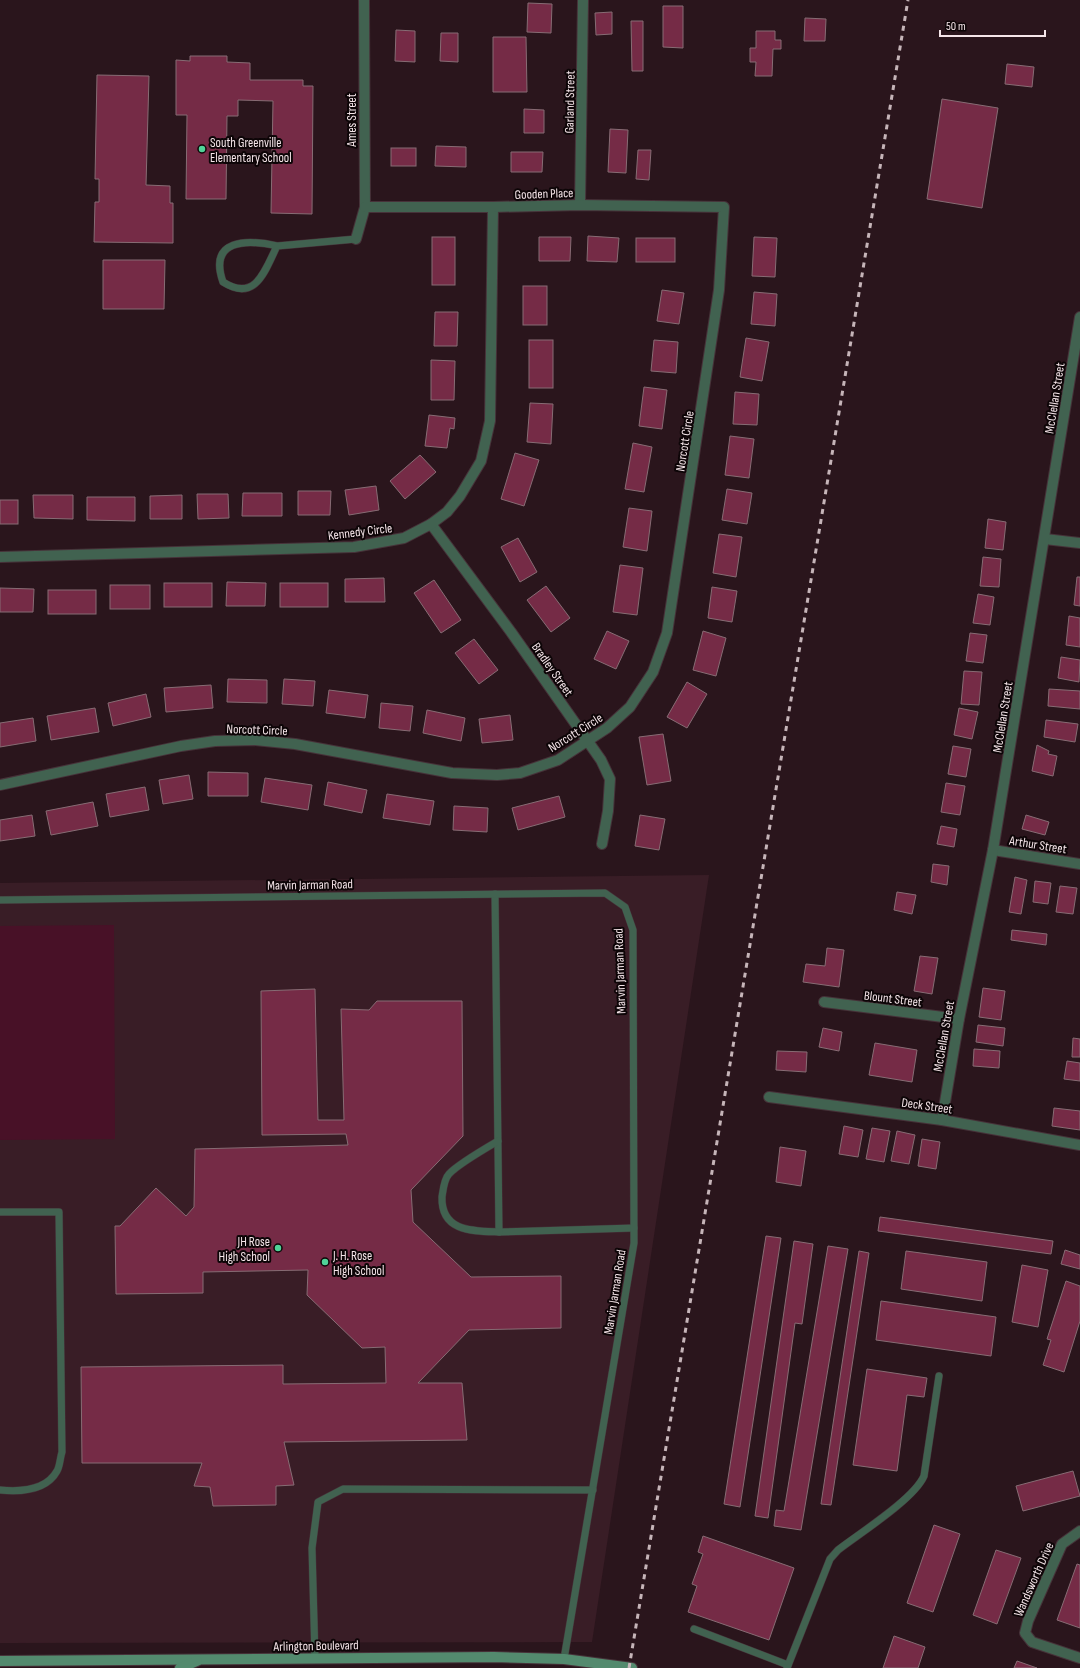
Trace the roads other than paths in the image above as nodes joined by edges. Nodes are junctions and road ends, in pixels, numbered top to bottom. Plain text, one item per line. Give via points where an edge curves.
1 (364, 0) edge
2 (583, 0) edge
3 (580, 205) junction
4 (365, 207) junction
5 (493, 207) junction
6 (724, 207) joint
7 (356, 239) joint
8 (277, 246) junction
9 (1080, 317) edge
10 (431, 524) junction
11 (1045, 539) junction
12 (1080, 543) edge
13 (0, 557) edge
14 (588, 741) junction
15 (0, 785) edge
16 (602, 844) dead end
17 (992, 850) junction
18 (1080, 864) edge
19 (495, 894) junction
20 (0, 900) edge
21 (824, 1002) dead end
22 (959, 1019) junction
23 (769, 1097) dead end
24 (942, 1120) junction
25 (498, 1141) junction
26 (1080, 1145) edge
27 (0, 1212) edge
28 (634, 1228) junction
29 (499, 1232) junction
30 (939, 1376) dead end
31 (0, 1490) edge
32 (593, 1490) junction
33 (1080, 1532) edge
34 (694, 1629) dead end
35 (315, 1658) junction
36 (1080, 1658) edge
37 (201, 1659) junction
38 (564, 1659) junction
39 (0, 1661) edge
40 (788, 1666) edge
41 (180, 1668) edge
42 (556, 1668) edge
43 (632, 1668) edge

1 - 4 street, Ames Street
2 - 3 street, Garland Street
3 - 5 street, Gooden Place
3 - 6 street, Gooden Place
4 - 5 street, Gooden Place
4 - 7 street, Ames Street
5 - 10 street, Kennedy Circle via 490,421 481,461 460,496 447,512
6 - 14 street, Norcott Circle via 719,290 667,633 653,672 630,707 608,728
7 - 8 lane
8 - 8 lane via 259,281 250,287 241,288 223,282 218,263 220,255 225,250 234,245 253,242
9 - 11 street, McClellan Street
10 - 13 street, Kennedy Circle via 404,538 354,547
10 - 14 street, Bradley Street
11 - 12 street
11 - 17 street, McClellan Street
14 - 15 street, Norcott Circle via 558,760 520,772 497,775 452,773 295,744 255,740 214,741
14 - 16 street, Bradley Street via 610,779
17 - 18 street, Arthur Street
17 - 22 street, McClellan Street
19 - 20 lane, Marvin Jarman Road
19 - 25 lane
19 - 28 lane, Marvin Jarman Road via 605,893 625,907 633,930
21 - 22 street, Blount Street
22 - 24 street, McClellan Street
23 - 24 street, Deck Street
24 - 26 street, Deck Street
25 - 29 lane
25 - 29 lane via 449,1174 443,1189 442,1203 446,1216 454,1224 468,1230
27 - 31 lane via 59,1212 62,1452 57,1471 40,1488
28 - 29 lane
28 - 32 lane, Marvin Jarman Road via 633,1251
30 - 40 lane via 921,1483 911,1495 830,1558
32 - 35 lane via 343,1489 318,1502 312,1548
32 - 38 lane, Marvin Jarman Road
33 - 36 street, Wandsworth Drive via 1062,1544 1025,1632 1032,1642
34 - 40 lane
35 - 37 main road, Arlington Boulevard
35 - 38 main road, Arlington Boulevard via 494,1656
37 - 39 main road, Arlington Boulevard
37 - 41 main road
38 - 42 main road
38 - 43 main road, Arlington Boulevard

